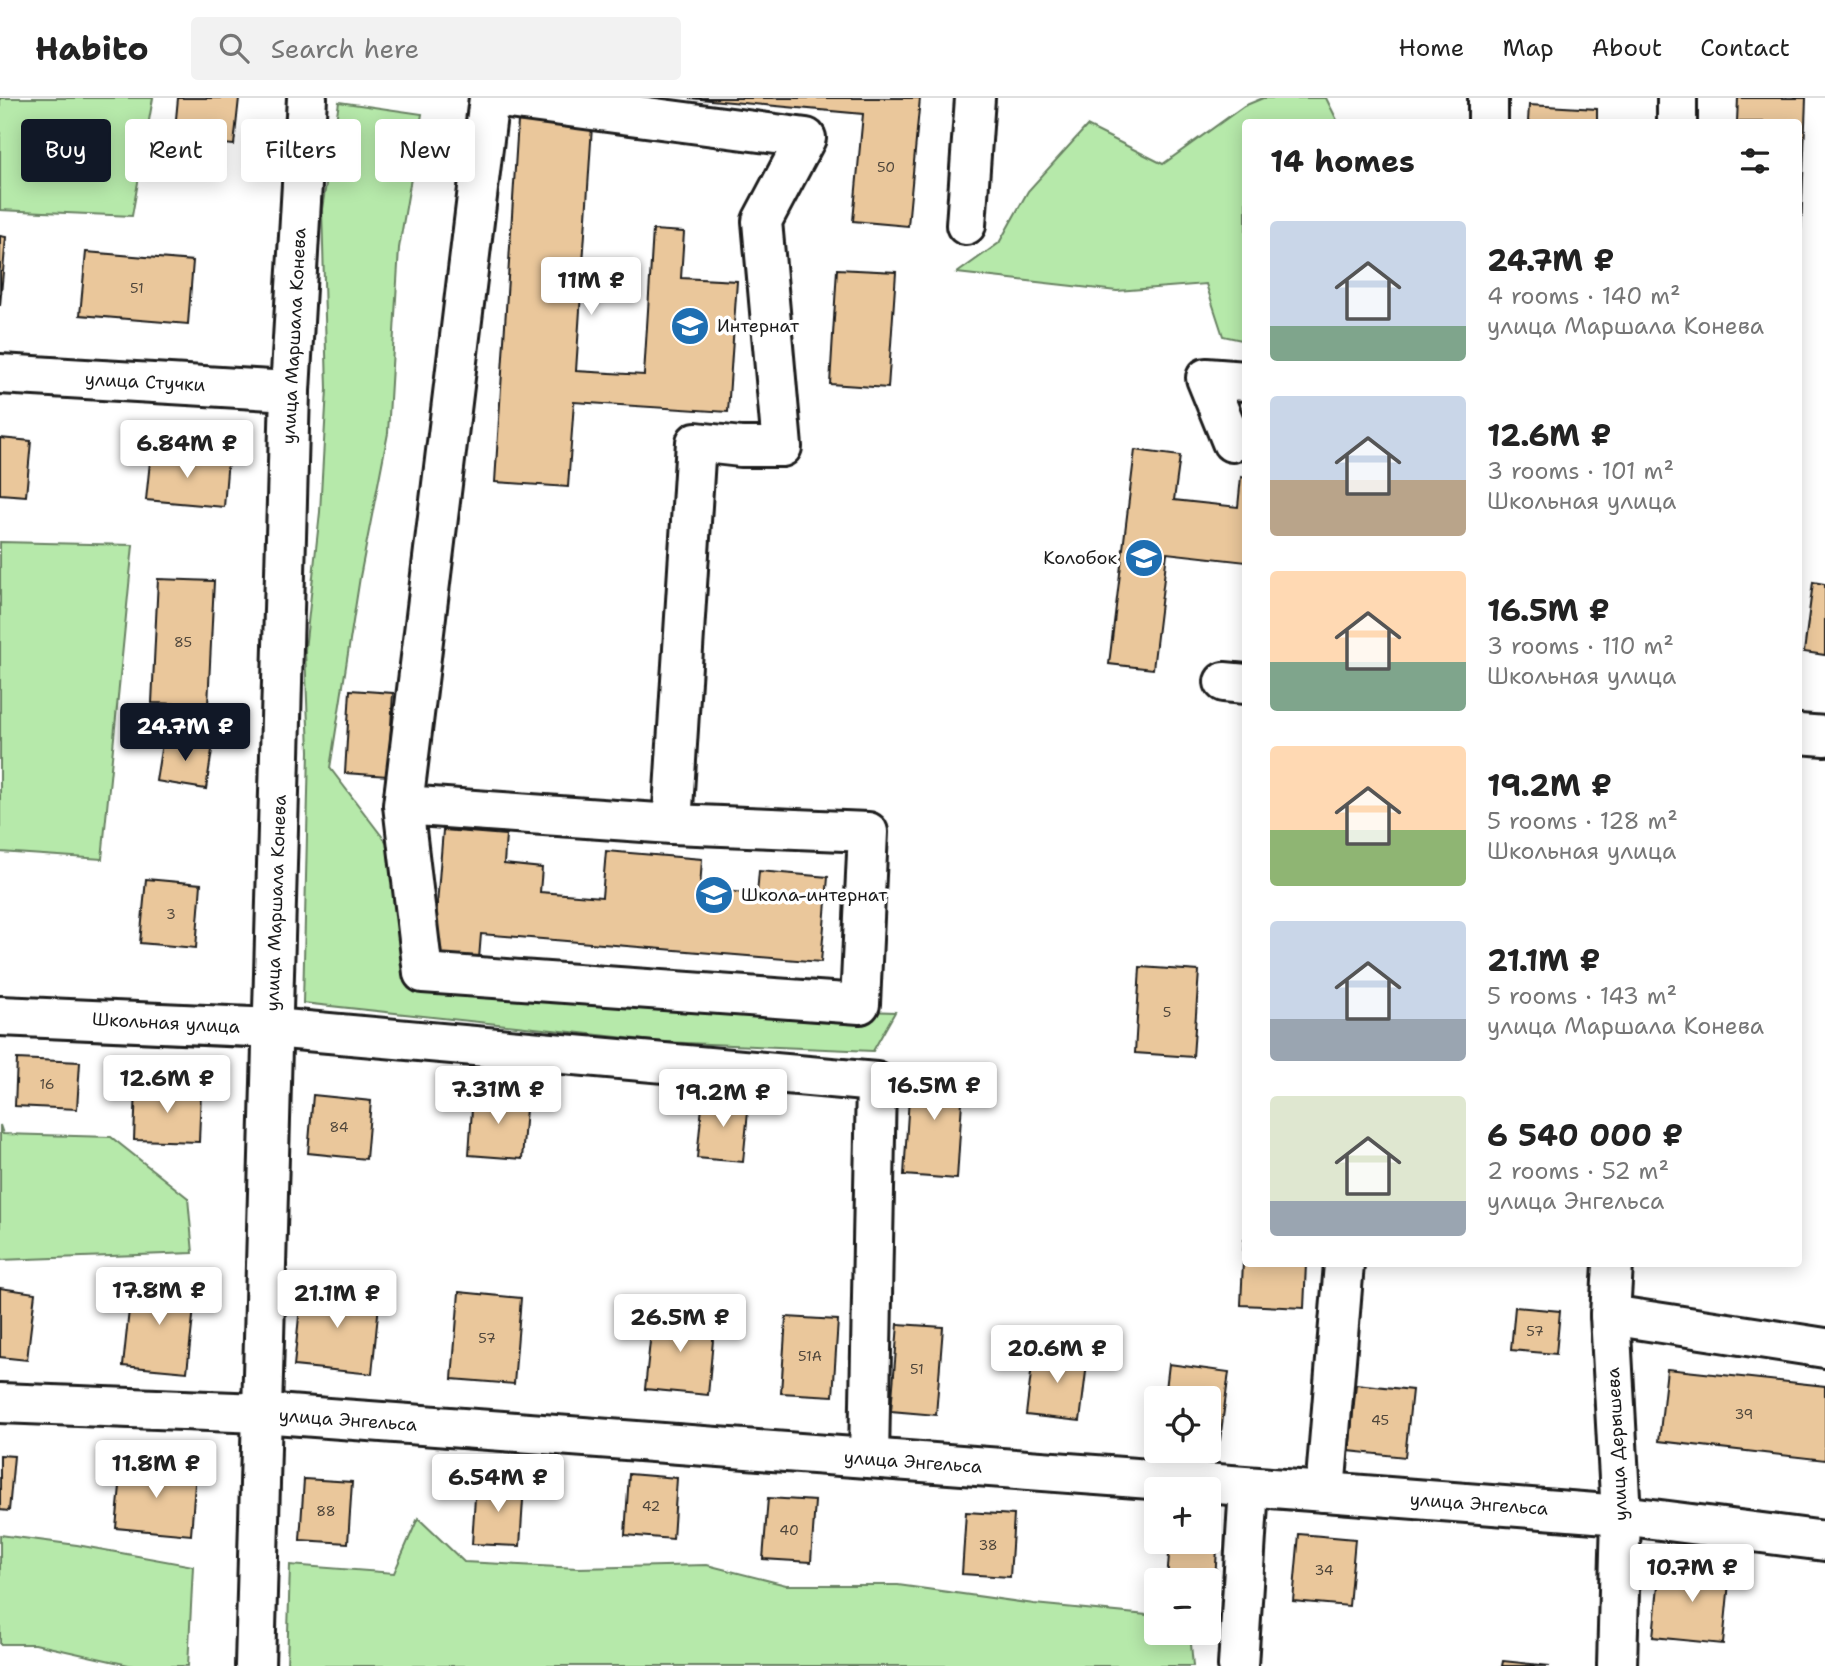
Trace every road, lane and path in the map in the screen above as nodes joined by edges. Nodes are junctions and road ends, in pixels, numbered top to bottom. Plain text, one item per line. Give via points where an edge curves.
1 (307, 98) edge
2 (489, 98) edge
3 (502, 98) edge
4 (975, 98) edge
5 (1488, 98) edge
6 (1677, 98) edge
7 (1488, 119) edge
8 (1677, 119) edge
9 (966, 225) dead end
10 (0, 374) edge
11 (1242, 381) edge
12 (290, 391) junction
13 (1231, 442) dead end
14 (1802, 734) edge
15 (1825, 736) edge
16 (403, 805) junction
17 (672, 824) junction
18 (0, 1016) edge
19 (273, 1028) junction
20 (1345, 1267) edge
21 (1613, 1267) edge
22 (1611, 1315) junction
23 (1825, 1348) edge
24 (0, 1403) edge
25 (261, 1413) junction
26 (869, 1458) junction
27 (1249, 1487) junction
28 (1325, 1492) junction
29 (1621, 1515) junction
30 (1825, 1541) edge
31 (255, 1666) edge
32 (1237, 1666) edge
33 (1617, 1666) edge

1 - 12 street, улица Маршала Конева
2 - 16 street
3 - 17 street via 806,138 762,221 782,447 696,442
4 - 9 street
5 - 7 street
6 - 8 street
10 - 12 street, улица Стучки
11 - 13 street via 1206,378
12 - 19 street, улица Маршала Конева
14 - 15 street
16 - 17 street
16 - 17 street via 423,973 860,1004 868,832
18 - 19 street, Школьная улица
19 - 25 street, улица Маршала Конева
19 - 26 street, Школьная улица via 876,1082
20 - 28 street
21 - 22 street, улица Дерышева
22 - 23 street
22 - 29 street, улица Дерышева
24 - 25 street, улица Энгельса
25 - 26 street, улица Энгельса
25 - 31 street, улица Маршала Конева
26 - 27 street, улица Энгельса
27 - 28 street, улица Энгельса
27 - 32 street
28 - 29 street, улица Энгельса
29 - 30 street, улица Энгельса
29 - 33 street, улица Дерышева

